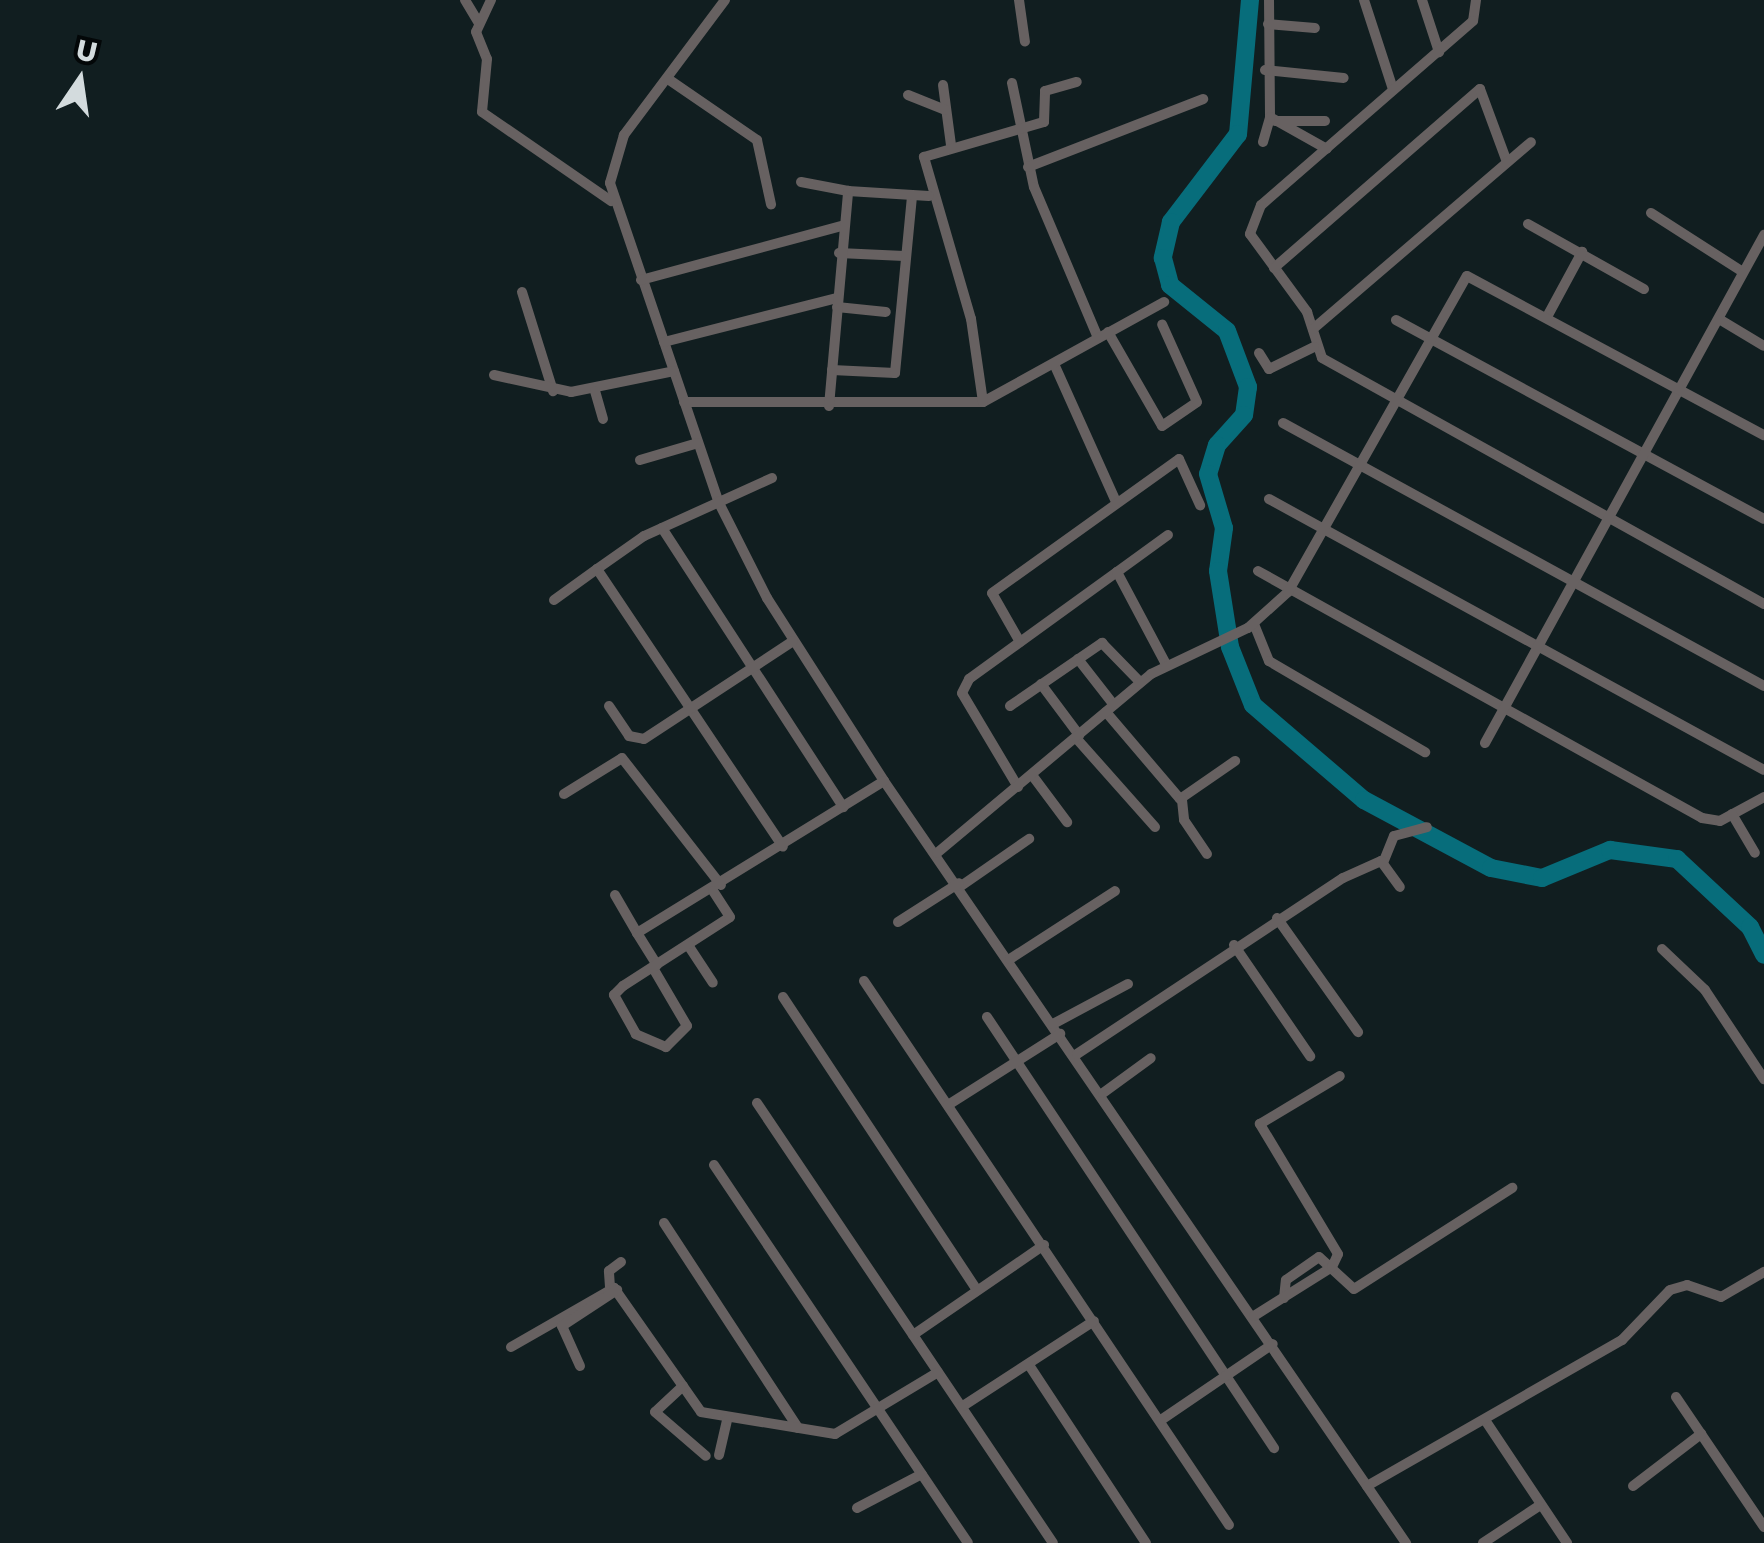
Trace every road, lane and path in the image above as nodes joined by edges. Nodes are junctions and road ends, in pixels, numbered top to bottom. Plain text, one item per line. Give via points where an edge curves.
1 (464, 0) edge
2 (491, 0) edge
3 (725, 0) edge
4 (1019, 0) edge
5 (1269, 0) edge
6 (1364, 0) edge
7 (1422, 0) edge
8 (1476, 0) edge
9 (479, 23) junction
10 (1268, 24) junction
11 (1315, 28) dead end
12 (1025, 42) dead end
13 (1438, 52) junction
14 (1265, 70) junction
15 (1344, 78) dead end
16 (668, 79) junction
17 (1078, 82) dead end
18 (1012, 83) dead end
19 (943, 85) dead end
20 (1393, 89) junction
21 (908, 96) dead end
22 (1203, 99) dead end
23 (945, 110) junction
24 (1272, 119) junction
25 (1325, 120) dead end
26 (1020, 127) junction
27 (1263, 142) dead end
28 (1531, 142) dead end
29 (951, 145) junction
30 (1327, 149) junction
31 (1507, 162) junction
32 (1028, 168) junction
33 (801, 182) dead end
34 (848, 190) junction
35 (929, 196) junction
36 (912, 198) junction
37 (611, 201) junction
38 (771, 204) dead end
39 (1650, 213) dead end
40 (1528, 224) dead end
41 (841, 226) junction
42 (1764, 235) edge
43 (1582, 252) junction
44 (839, 253) junction
45 (904, 256) junction
46 (1759, 259) edge
47 (1274, 268) junction
48 (1743, 272) junction
49 (641, 280) junction
50 (1644, 289) dead end
51 (522, 292) dead end
52 (1164, 302) dead end
53 (837, 303) junction
54 (886, 312) dead end
55 (1548, 315) junction
56 (1720, 319) junction
57 (1396, 320) dead end
58 (1162, 324) dead end
59 (1312, 329) junction
60 (1103, 335) junction
61 (1432, 338) junction
62 (664, 342) junction
63 (1764, 346) edge
64 (1314, 347) junction
65 (1259, 353) dead end
66 (1055, 366) junction
67 (832, 370) junction
68 (674, 372) junction
69 (494, 375) dead end
70 (1681, 388) junction
71 (553, 391) junction
72 (595, 391) junction
73 (684, 402) junction
74 (983, 402) junction
75 (1398, 402) junction
76 (829, 406) junction
77 (603, 419) dead end
78 (1283, 423) dead end
79 (1764, 435) edge
80 (698, 443) junction
81 (1644, 453) junction
82 (640, 460) dead end
83 (1362, 466) junction
84 (772, 478) dead end
85 (1269, 499) dead end
86 (718, 501) junction
87 (1116, 502) junction
88 (1200, 505) dead end
89 (1609, 516) junction
90 (1764, 520) edge
91 (662, 528) junction
92 (1327, 530) junction
93 (1168, 536) dead end
94 (597, 568) junction
95 (1258, 571) dead end
96 (1117, 572) junction
97 (1573, 580) junction
98 (1288, 592) junction
99 (554, 600) dead end
100 (1764, 604) edge
101 (1251, 626) junction
102 (793, 641) junction
103 (1020, 642) junction
104 (1537, 645) junction
105 (1078, 659) junction
106 (1166, 664) junction
107 (752, 669) junction
108 (1140, 682) junction
109 (1041, 684) junction
110 (1764, 686) edge
111 (609, 706) dead end
112 (1010, 706) dead end
113 (1110, 708) junction
114 (1504, 708) junction
115 (691, 709) junction
116 (1078, 736) junction
117 (1485, 743) dead end
118 (1425, 752) dead end
119 (1234, 761) dead end
120 (1764, 770) edge
121 (1032, 775) junction
122 (884, 781) junction
123 (1018, 787) junction
124 (564, 794) dead end
125 (1764, 798) edge
126 (1182, 800) junction
127 (843, 807) junction
128 (1732, 814) junction
129 (1067, 822) dead end
130 (1155, 827) dead end
131 (1427, 827) dead end
132 (1029, 839) dead end
133 (783, 847) junction
134 (937, 852) junction
135 (1755, 853) dead end
136 (1207, 854) dead end
137 (1383, 862) junction
138 (960, 885) junction
139 (1400, 887) dead end
140 (717, 888) junction
141 (1116, 891) dead end
142 (615, 894) dead end
143 (1277, 918) junction
144 (898, 922) dead end
145 (637, 933) junction
146 (688, 944) junction
147 (1234, 945) junction
148 (1662, 949) dead end
149 (1010, 959) junction
150 (655, 966) junction
151 (864, 981) dead end
152 (713, 983) dead end
153 (1128, 984) dead end
154 (783, 997) dead end
155 (987, 1017) dead end
156 (1057, 1029) junction
157 (1358, 1032) dead end
158 (1077, 1054) junction
159 (1310, 1056) dead end
160 (1151, 1058) dead end
161 (1017, 1062) junction
162 (1340, 1076) dead end
163 (1764, 1079) edge
164 (1103, 1093) junction
165 (757, 1103) dead end
166 (948, 1106) junction
167 (714, 1165) dead end
168 (1512, 1188) dead end
169 (664, 1222) dead end
170 (1044, 1245) junction
171 (621, 1262) dead end
172 (1332, 1267) junction
173 (1764, 1272) edge
174 (614, 1289) junction
175 (977, 1290) junction
176 (1254, 1316) junction
177 (1094, 1321) junction
178 (912, 1335) junction
179 (1273, 1344) junction
180 (511, 1347) dead end
181 (1029, 1365) junction
182 (580, 1366) dead end
183 (938, 1372) junction
184 (1226, 1374) junction
185 (683, 1386) junction
186 (1676, 1397) dead end
187 (963, 1406) junction
188 (880, 1410) junction
189 (726, 1420) junction
190 (1161, 1420) junction
191 (1485, 1420) junction
192 (798, 1428) junction
193 (1701, 1434) junction
194 (1274, 1448) dead end
195 (719, 1455) dead end
196 (706, 1456) dead end
197 (922, 1474) junction
198 (1367, 1486) junction
199 (1633, 1486) dead end
200 (1539, 1506) junction
201 (857, 1508) dead end
202 (1229, 1525) dead end
203 (1764, 1527) edge
204 (968, 1543) edge
205 (1053, 1543) edge
206 (1146, 1543) edge
207 (1406, 1543) edge
208 (1484, 1543) edge
209 (1567, 1543) edge

1 - 9 street
2 - 9 street
3 - 16 street
4 - 12 street
5 - 10 street
6 - 20 street
7 - 13 street
8 - 13 street via 1474,22
9 - 37 street via 482,112
10 - 11 street
10 - 14 street
13 - 20 street
14 - 15 street
14 - 24 street
16 - 37 street via 624,135
16 - 38 street via 757,140
17 - 26 street via 1045,92 1047,120
18 - 26 street
19 - 23 street
20 - 30 street
21 - 23 street
22 - 32 street
23 - 29 street
24 - 25 street
24 - 27 street
24 - 30 street
26 - 29 street
26 - 32 street
28 - 31 street
29 - 35 street via 924,157
30 - 47 street via 1250,216 1250,234
31 - 47 street via 1480,89
31 - 59 street
32 - 60 street
33 - 34 street
34 - 36 street
34 - 41 street
35 - 36 street
35 - 74 street via 965,295
36 - 45 street
37 - 49 street
39 - 48 street
40 - 43 street
41 - 44 street
41 - 49 street
42 - 46 street
43 - 50 street
43 - 55 street
44 - 45 street
44 - 53 street
45 - 67 street via 895,374
46 - 48 street
47 - 59 street
48 - 56 street
49 - 62 street
51 - 71 street
52 - 60 street
53 - 54 street
53 - 62 street
53 - 67 street
55 - 61 street via 1470,275
55 - 70 street
56 - 63 street
56 - 70 street
57 - 61 street
58 - 60 street via 1197,402 1162,426
59 - 64 street
60 - 66 street
61 - 75 street
61 - 81 street
62 - 68 street
64 - 65 street via 1269,369
64 - 75 street
66 - 74 street
66 - 87 street
67 - 76 street
68 - 72 street
68 - 73 street
69 - 71 street
70 - 79 street
70 - 81 street
71 - 72 street
72 - 77 street
73 - 76 street
73 - 80 street
74 - 76 street
75 - 83 street
75 - 89 street
78 - 83 street
80 - 82 street
80 - 86 street
81 - 89 street
81 - 90 street
83 - 92 street
83 - 97 street
84 - 86 street
85 - 92 street
86 - 91 street
86 - 102 street
87 - 88 street via 1179,459
87 - 103 street via 992,593
89 - 97 street
89 - 100 street
91 - 94 street
91 - 107 street
92 - 98 street
92 - 104 street
93 - 96 street
94 - 99 street
94 - 115 street
95 - 98 street
96 - 103 street
96 - 106 street
97 - 104 street
97 - 110 street
98 - 101 street
98 - 114 street
101 - 106 street
101 - 118 street via 1269,661
102 - 107 street
102 - 122 street
103 - 123 street via 962,690
104 - 114 street
104 - 120 street
105 - 108 street via 1106,644
105 - 109 street
105 - 113 street
106 - 108 street
107 - 115 street
107 - 127 street
108 - 113 street
109 - 112 street
109 - 116 street
111 - 115 street via 638,740
113 - 116 street
113 - 126 street
114 - 117 street
114 - 128 street via 1702,818
115 - 133 street
116 - 121 street
116 - 130 street
119 - 126 street
121 - 123 street
121 - 129 street
122 - 127 street
122 - 134 street
123 - 134 street
124 - 140 street via 622,758
125 - 128 street
126 - 136 street
127 - 133 street
128 - 135 street
131 - 137 street via 1394,836
132 - 138 street
133 - 140 street
134 - 138 street
137 - 139 street
137 - 143 street
138 - 144 street
138 - 149 street
140 - 145 street
140 - 146 street via 730,917
141 - 149 street
142 - 145 street
143 - 147 street
143 - 157 street
145 - 150 street
146 - 150 street
146 - 152 street
147 - 158 street
147 - 159 street
148 - 163 street via 1706,990
149 - 156 street
150 - 150 street via 613,998 636,1034 666,1047 687,1026
151 - 166 street
153 - 156 street
154 - 175 street
155 - 161 street
156 - 158 street
156 - 161 street
158 - 164 street
160 - 164 street
161 - 166 street
161 - 184 street
162 - 172 street via 1260,1124 1338,1254
164 - 176 street
165 - 178 street
166 - 170 street
167 - 188 street
168 - 172 street via 1354,1289
169 - 192 street
170 - 175 street
170 - 177 street
171 - 174 street via 608,1272
172 - 176 street via 1319,1257 1286,1280 1284,1298
173 - 191 street via 1721,1297 1687,1285 1670,1290 1622,1340
174 - 180 street
174 - 182 street via 562,1326
174 - 185 street
175 - 178 street
176 - 179 street
177 - 181 street
177 - 190 street
178 - 183 street
179 - 184 street
179 - 198 street
181 - 187 street
181 - 206 street
183 - 187 street
183 - 188 street
184 - 190 street
184 - 194 street
185 - 189 street via 701,1412
185 - 196 street via 655,1412
186 - 193 street
187 - 205 street
188 - 192 street via 835,1434
188 - 197 street
189 - 192 street
189 - 195 street
190 - 202 street
191 - 198 street
191 - 200 street
193 - 199 street
193 - 203 street
197 - 201 street
197 - 204 street
198 - 207 street
200 - 208 street
200 - 209 street

